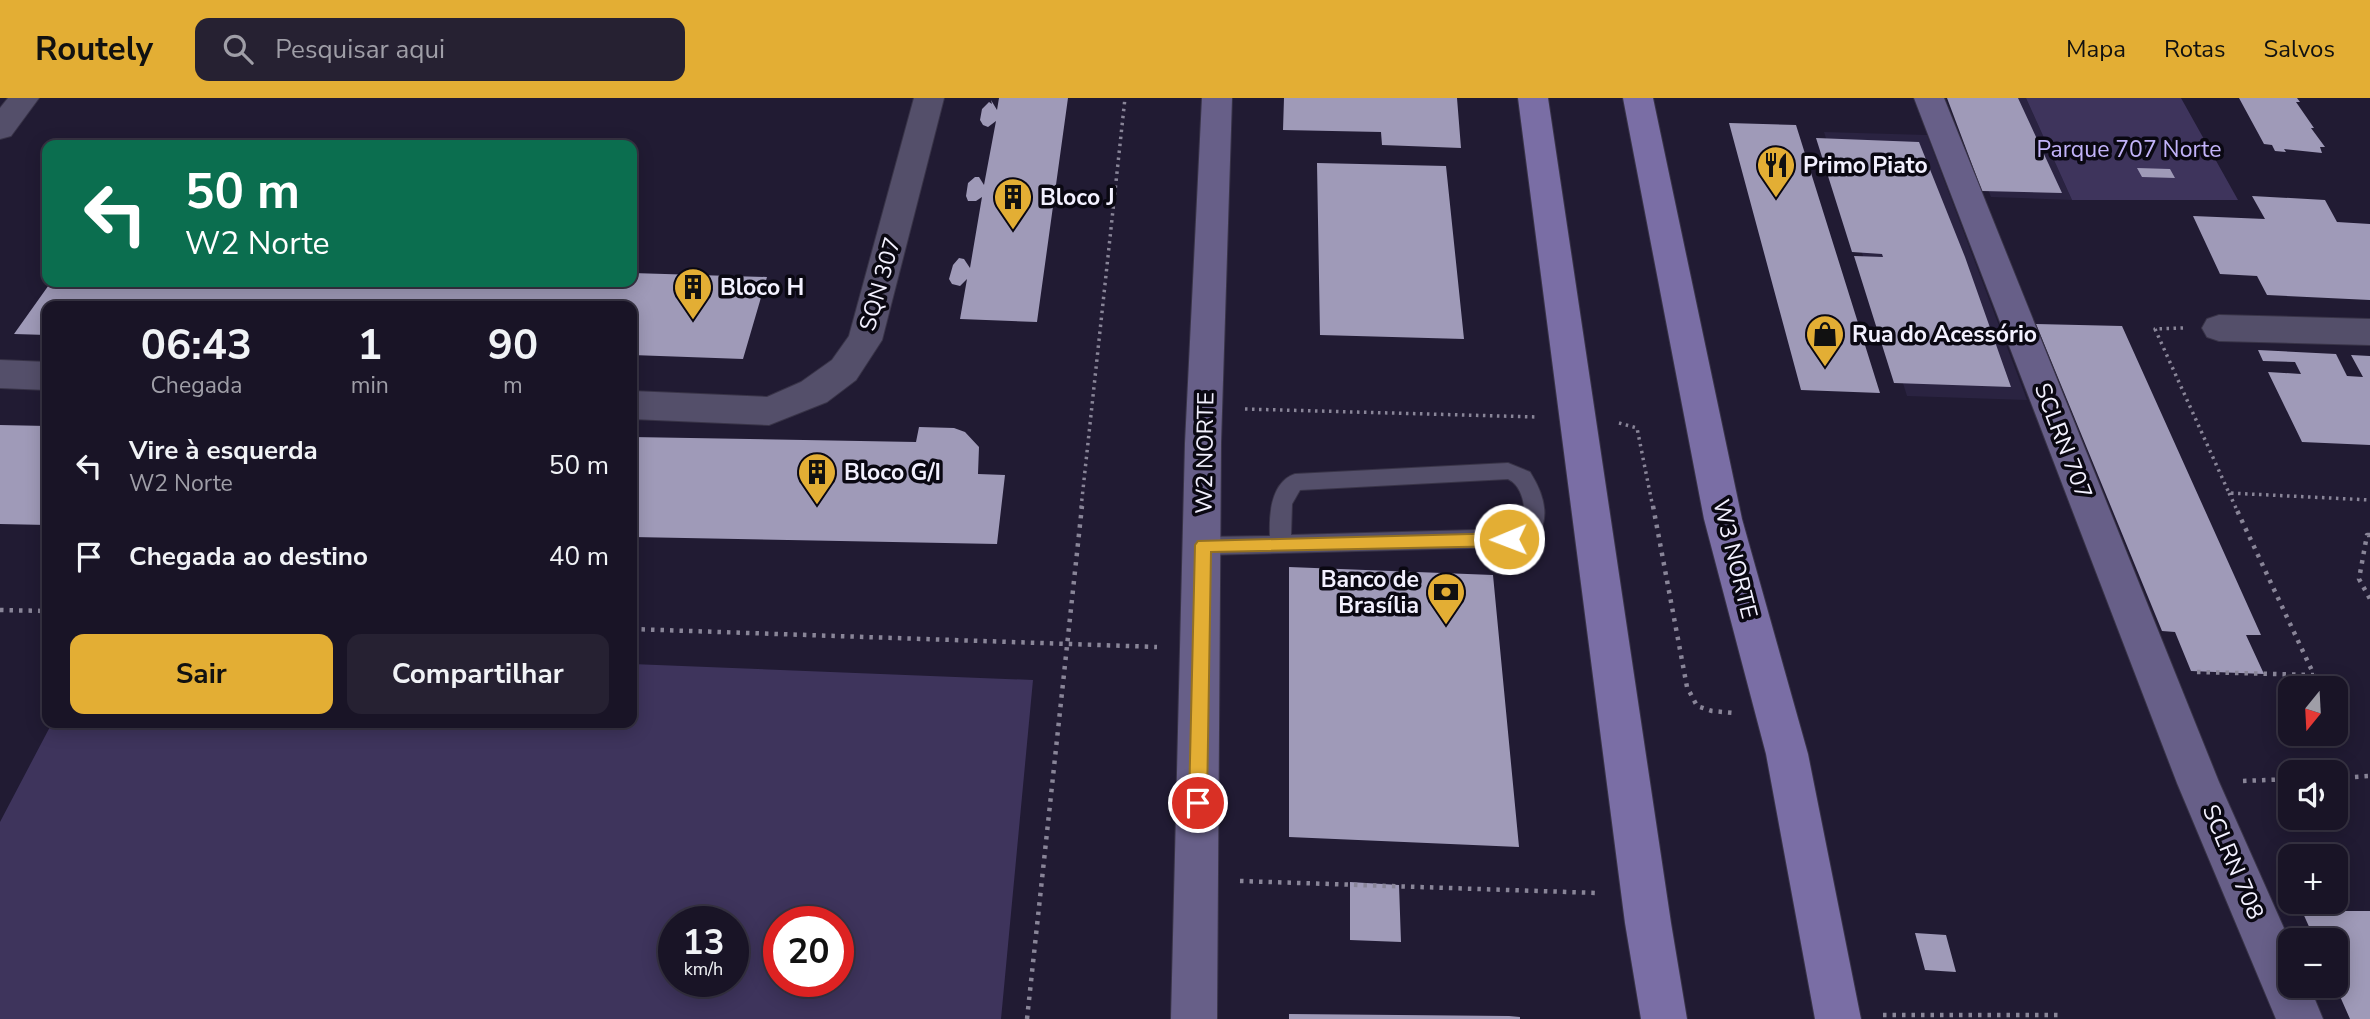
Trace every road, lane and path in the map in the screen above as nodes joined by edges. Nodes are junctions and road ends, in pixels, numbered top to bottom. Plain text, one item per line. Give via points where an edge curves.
1 (24, 98) edge
2 (929, 98) edge
3 (1125, 98) edge
4 (1217, 98) edge
5 (1533, 98) edge
6 (1638, 98) edge
7 (1929, 98) edge
8 (0, 129) edge
9 (2219, 328) joint
10 (2370, 332) edge
11 (0, 374) edge
12 (42, 376) edge
13 (637, 405) edge
14 (1207, 408) junction
15 (1579, 418) junction
16 (2229, 493) junction
17 (2370, 500) edge
18 (2370, 535) edge
19 (1281, 544) junction
20 (1203, 545) junction
21 (2370, 599) edge
22 (0, 610) edge
23 (42, 611) edge
24 (637, 629) edge
25 (1066, 644) junction
26 (1200, 649) junction
27 (2154, 671) junction
28 (1777, 716) junction
29 (2370, 776) edge
30 (2348, 777) edge
31 (2198, 783) joint
32 (1197, 880) junction
33 (1602, 894) dead end
34 (2060, 1014) dead end
35 (1838, 1017) edge
36 (1027, 1019) edge
37 (1194, 1019) edge
38 (1664, 1019) edge
39 (2300, 1019) edge

1 - 8 street
2 - 13 street, SQN 307 via 864,341 844,370 814,392 769,411
3 - 25 path
4 - 14 street, W2 NORTE
5 - 15 main road
6 - 28 main road, W3 NORTE via 1723,519
7 - 27 street, SCLRN 707
9 - 10 street
9 - 16 path via 2155,329
11 - 12 street
14 - 15 path
14 - 20 street, W2 NORTE
15 - 28 path via 1637,428 1687,687 1697,706
15 - 38 main road
16 - 17 path
16 - 27 path via 2314,675
18 - 21 path via 2359,579
19 - 19 lane via 1509,539 1533,526 1535,515 1525,481 1508,471 1295,482 1283,495
19 - 20 lane
20 - 26 street, W2 NORTE
22 - 23 path
24 - 25 path
25 - 26 path
25 - 36 path
26 - 32 street, W2 NORTE
27 - 31 street, SCLRN 707
28 - 35 main road, W3 NORTE
29 - 30 path
31 - 39 street, SCLRN 708
32 - 33 path
32 - 37 street, W2 NORTE
34 - 35 path

